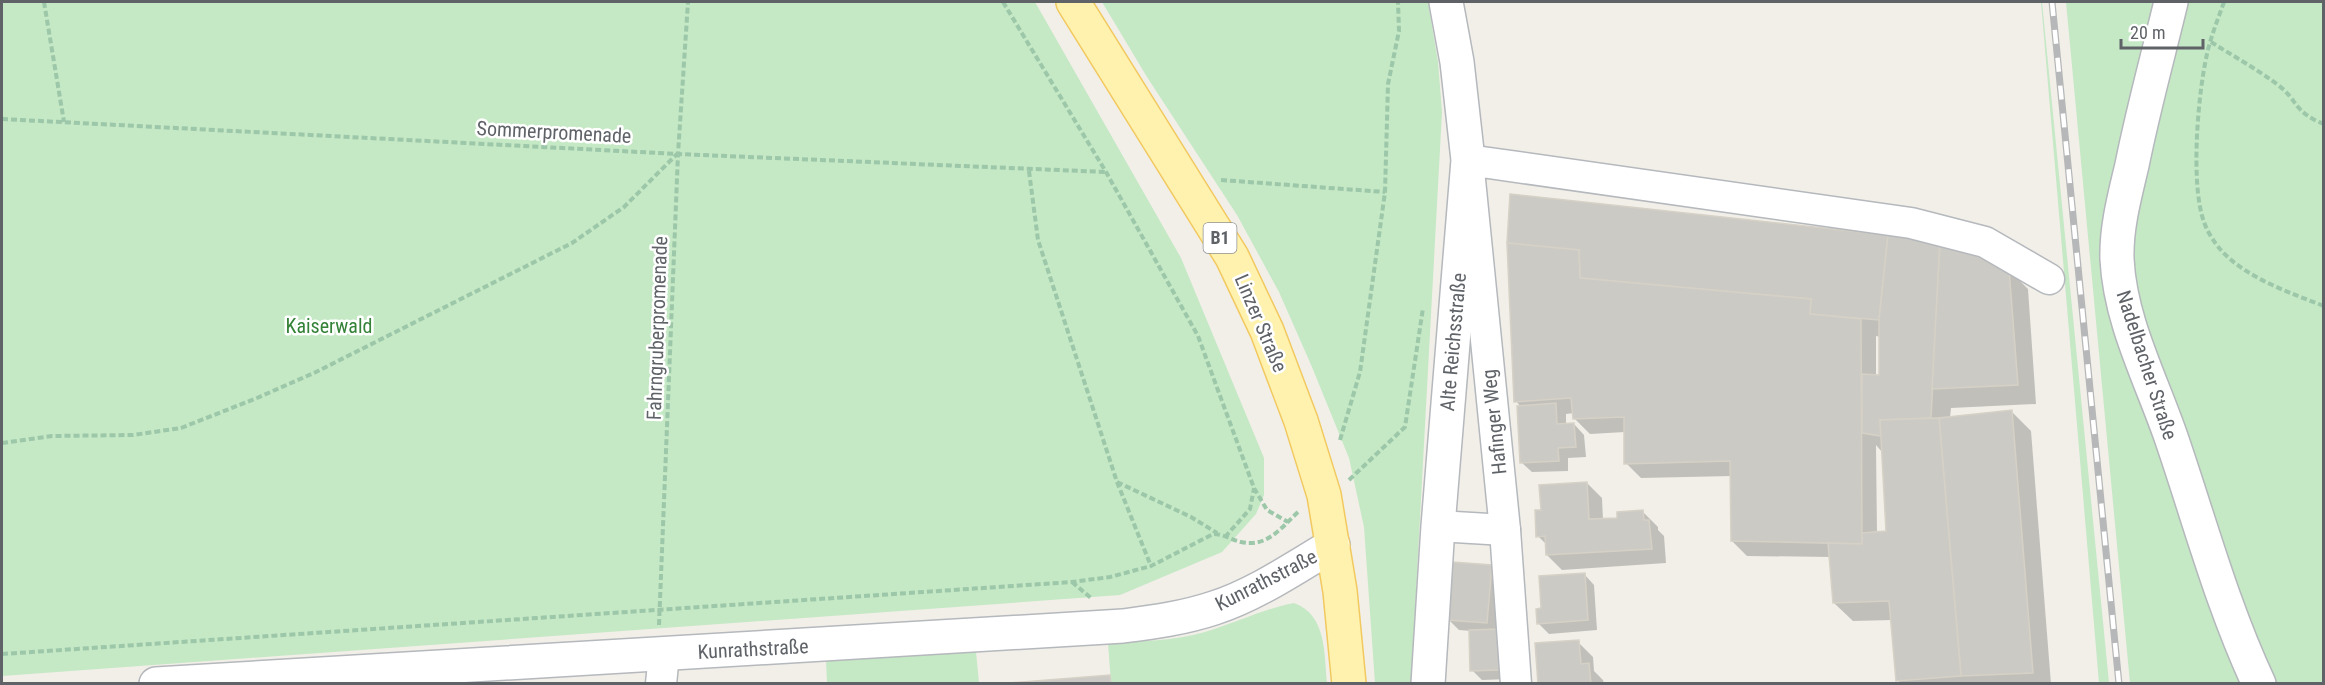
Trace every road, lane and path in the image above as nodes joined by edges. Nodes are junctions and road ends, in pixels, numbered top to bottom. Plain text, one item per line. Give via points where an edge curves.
1 (44, 2) edge
2 (688, 2) edge
3 (1003, 2) edge
4 (1073, 2) edge
5 (1398, 2) edge
6 (1446, 2) edge
7 (2171, 2) edge
8 (2224, 2) edge
9 (2211, 42) junction
10 (2, 119) edge
11 (64, 122) junction
12 (2324, 124) edge
13 (678, 154) junction
14 (1468, 160) junction
15 (1029, 171) junction
16 (1106, 172) junction
17 (1214, 180) dead end
18 (1385, 192) junction
19 (2049, 279) dead end
20 (1424, 302) dead end
21 (2324, 306) edge
22 (2, 443) edge
23 (1337, 450) dead end
24 (1117, 482) junction
25 (1254, 488) junction
26 (1324, 495) junction
27 (1438, 526) junction
28 (1505, 530) junction
29 (1218, 534) junction
30 (1224, 537) junction
31 (1333, 545) junction
32 (1151, 566) junction
33 (662, 609) junction
34 (2, 654) edge
35 (659, 664) edge
36 (156, 684) edge
37 (1349, 684) edge
38 (1428, 684) edge
39 (1516, 684) edge
40 (2259, 684) edge

1 - 11 path
2 - 13 path, Fahrngruberpromenade
3 - 16 path
4 - 26 main road, Linzer Straße / B1 via 1232,257 1267,331
5 - 18 path via 1399,31 1388,84
6 - 14 street, Alte Reichsstraße
7 - 40 street, Nadelbacher Straße via 2122,211 2117,257 2120,290 2212,566
8 - 9 path
9 - 12 path via 2280,86 2298,110
9 - 21 path via 2199,104 2197,140 2204,224 2229,258 2282,290
10 - 11 path, Sommerpromenade
11 - 13 path, Sommerpromenade
13 - 15 path, Sommerpromenade
13 - 22 path via 624,207 572,243 316,372 256,398 181,428 134,435 52,436
13 - 33 path, Fahrngruberpromenade
14 - 19 street via 1911,223 1985,242
14 - 27 street, Alte Reichsstraße
14 - 28 street, Hafinger Weg
15 - 16 path, Sommerpromenade
15 - 24 path via 1038,240
16 - 25 path via 1198,336
17 - 18 path
18 - 23 path via 1360,372
20 - 26 path via 1404,427 1340,489
24 - 29 path
24 - 32 path
25 - 30 path via 1250,509
25 - 30 path via 1267,510 1288,522 1263,542 1250,544
26 - 31 main road, Linzer Straße / B1
27 - 28 street
27 - 38 street, Alte Reichsstraße
28 - 39 street, Hafinger Weg
29 - 30 path
29 - 32 path
31 - 35 street, Kunrathstraße via 1216,608 1172,620
31 - 37 main road, Linzer Straße / B1
32 - 33 path via 1072,582
33 - 34 path
33 - 35 path, Fahrngruberpromenade
35 - 36 street, Kunrathstraße

